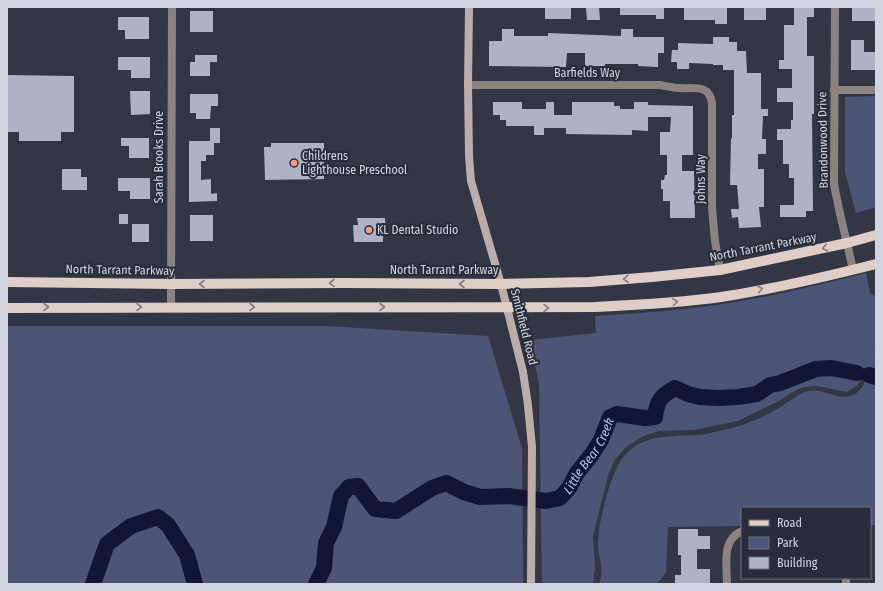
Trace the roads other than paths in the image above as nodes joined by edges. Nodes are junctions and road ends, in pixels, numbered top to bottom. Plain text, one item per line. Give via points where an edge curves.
1 (172, 7) edge
2 (469, 7) edge
3 (835, 7) edge
4 (468, 84) junction
5 (706, 90) joint
6 (834, 90) junction
7 (876, 90) edge
8 (876, 235) edge
9 (847, 243) junction
10 (876, 264) edge
11 (720, 270) junction
12 (853, 270) junction
13 (7, 282) edge
14 (171, 284) junction
15 (501, 284) junction
16 (7, 308) edge
17 (171, 308) junction
18 (507, 308) junction
19 (741, 531) edge
20 (531, 584) edge
21 (726, 584) edge

1 - 14 street, Sarah Brooks Drive
2 - 4 main road, Smithfield Road
3 - 6 street, Brandonwood Drive
4 - 5 street, Barfields Way via 660,85
4 - 15 main road, Smithfield Road via 471,181
5 - 11 street, Johns Way via 711,96 712,104 712,208
6 - 7 street
6 - 9 street, Brandonwood Drive via 834,184 838,213
8 - 9 main road, North Tarrant Parkway
9 -> 11 main road, North Tarrant Parkway
9 - 12 street, Brandonwood Drive
10 - 12 main road
11 -> 15 main road, North Tarrant Parkway via 589,282
18 -> 12 main road via 594,307 691,300 800,282
13 - 14 main road, North Tarrant Parkway
15 -> 14 main road, North Tarrant Parkway
14 - 17 street, Sarah Brooks Drive
15 - 18 main road, Smithfield Road
16 -> 17 main road
17 -> 18 main road
18 - 20 main road, Smithfield Road via 523,372 532,447
19 - 21 street via 735,534 728,544

